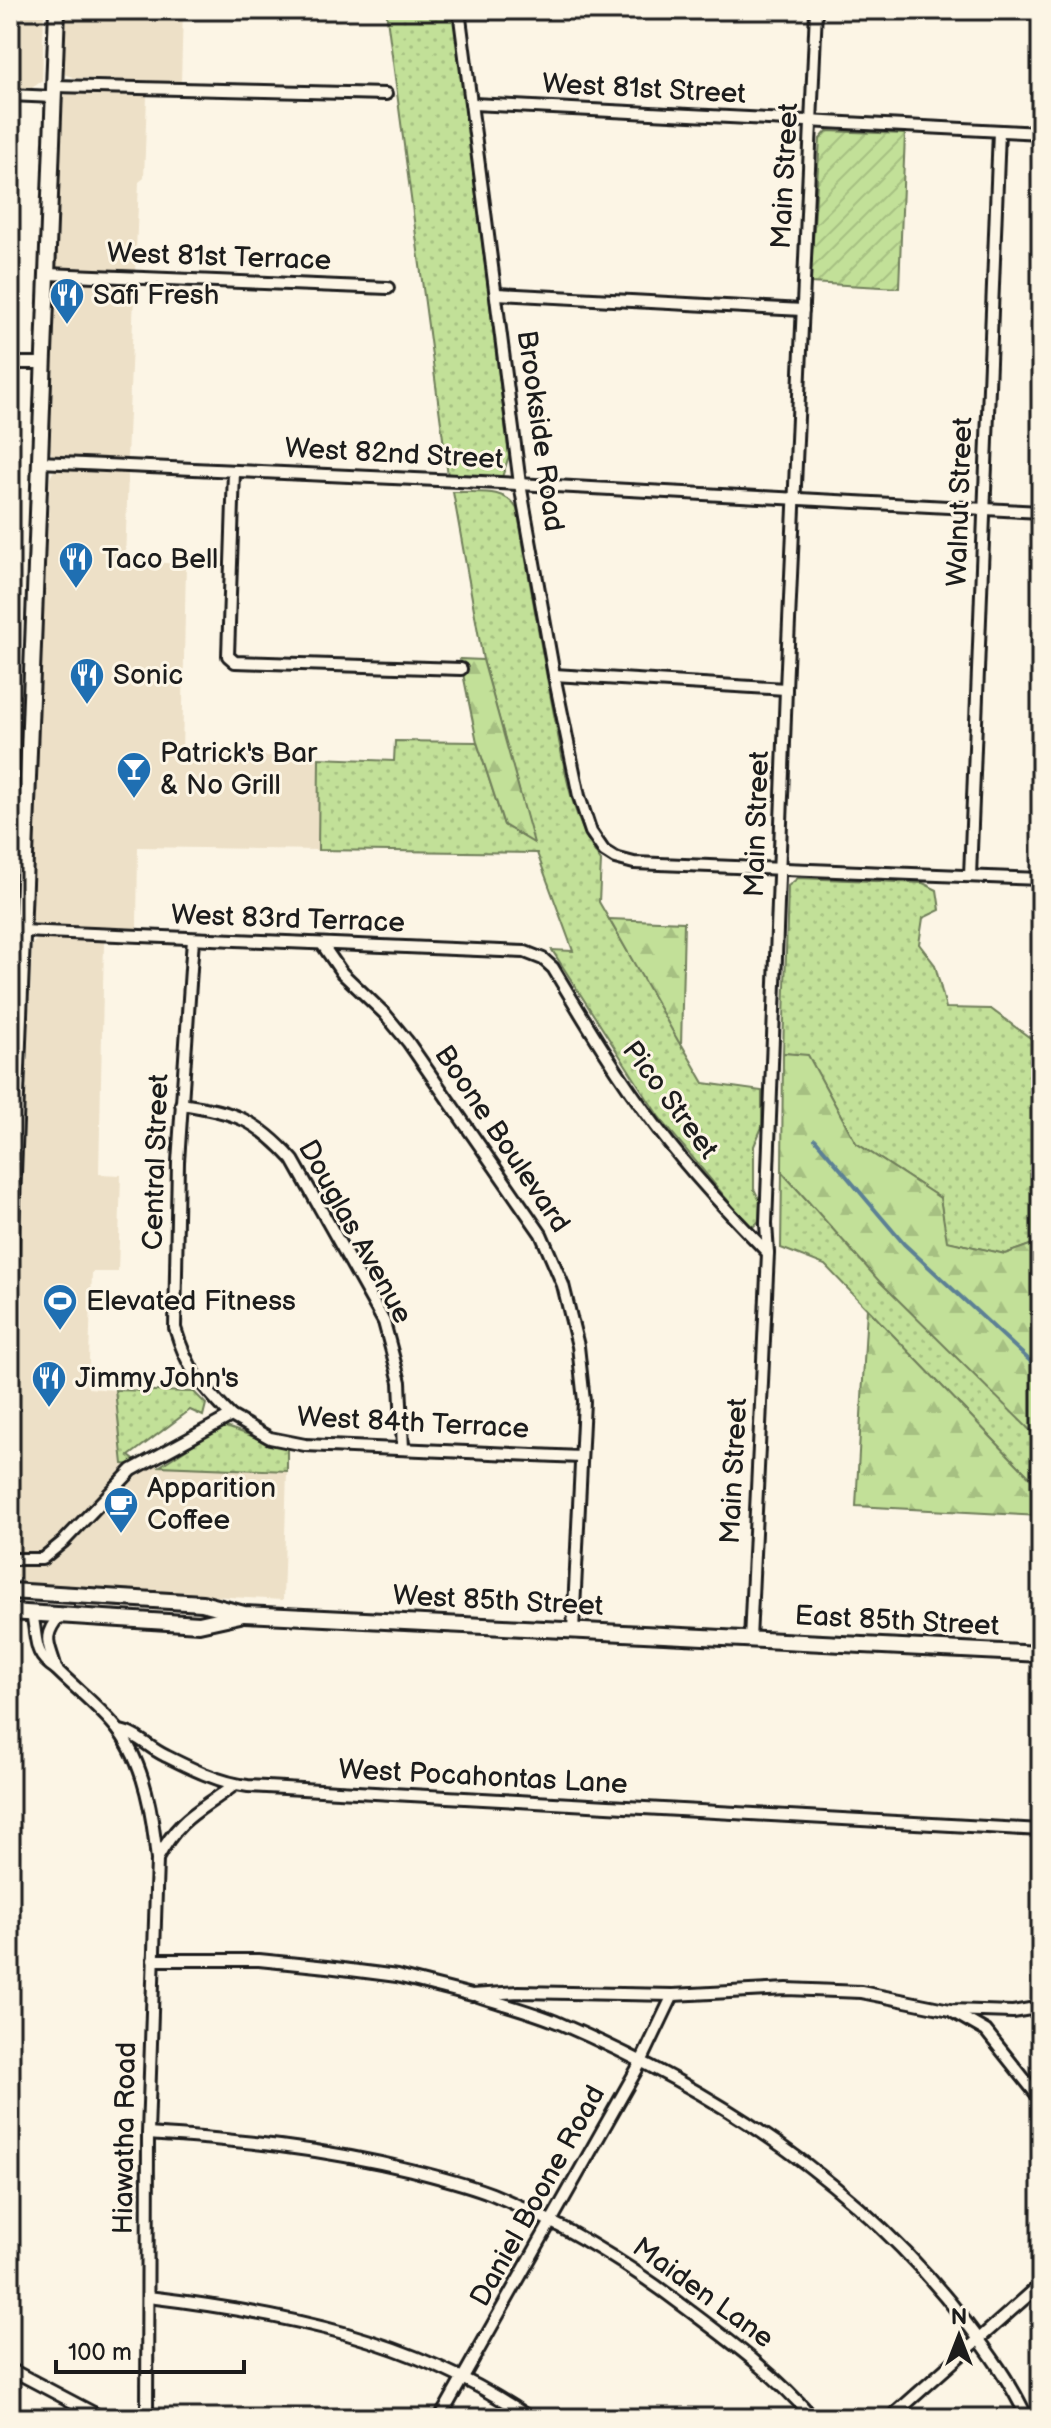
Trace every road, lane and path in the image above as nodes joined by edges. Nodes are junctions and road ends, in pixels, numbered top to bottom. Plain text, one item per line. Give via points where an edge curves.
1 (57, 10) edge
2 (459, 10) edge
3 (816, 10) edge
4 (54, 91) junction
5 (386, 94) dead end
6 (10, 95) edge
7 (473, 104) junction
8 (812, 122) junction
9 (999, 131) junction
10 (1041, 133) edge
11 (47, 274) junction
12 (388, 288) dead end
13 (497, 294) junction
14 (803, 310) junction
15 (10, 363) edge
16 (43, 363) junction
17 (39, 462) junction
18 (234, 471) junction
19 (520, 484) junction
20 (794, 500) junction
21 (983, 509) junction
22 (1041, 512) edge
23 (461, 669) dead end
24 (554, 675) junction
25 (786, 689) junction
26 (780, 868) junction
27 (970, 876) junction
28 (1041, 879) edge
29 (22, 931) junction
30 (193, 939) junction
31 (322, 944) junction
32 (548, 964) joint
33 (15, 968) edge
34 (181, 1104) junction
35 (11, 1220) edge
36 (768, 1253) junction
37 (10, 1254) edge
38 (231, 1416) junction
39 (403, 1449) junction
40 (581, 1457) junction
41 (10, 1559) edge
42 (10, 1591) edge
43 (10, 1612) edge
44 (32, 1614) junction
45 (244, 1614) junction
46 (60, 1615) junction
47 (573, 1631) junction
48 (750, 1640) junction
49 (1041, 1654) edge
50 (56, 1669) junction
51 (119, 1731) junction
52 (234, 1785) junction
53 (1041, 1830) edge
54 (157, 1860) junction
55 (153, 1960) junction
56 (472, 1995) junction
57 (673, 1995) junction
58 (1041, 2007) edge
59 (950, 2010) junction
60 (641, 2062) junction
61 (1041, 2100) edge
62 (148, 2134) junction
63 (553, 2222) junction
64 (1041, 2284) edge
65 (148, 2297) junction
66 (979, 2339) junction
67 (10, 2369) edge
68 (463, 2378) junction
69 (103, 2418) edge
70 (147, 2418) edge
71 (440, 2418) edge
72 (530, 2418) edge
73 (813, 2418) edge
74 (890, 2418) edge
75 (1027, 2418) edge

1 - 4 main road
2 - 7 street, Brookside Road
3 - 8 street, Main Street
4 - 5 street
4 - 6 street
4 - 11 main road
7 - 8 street, West 81st Street
7 - 13 street, Brookside Road
8 - 9 street, West 81st Street
8 - 14 street, Main Street
9 - 10 street, West 81st Street
9 - 21 street, Walnut Street
11 - 12 street, West 81st Terrace
11 - 16 main road
13 - 14 street
13 - 19 street, Brookside Road
14 - 20 street, Main Street
15 - 16 street
16 - 17 main road
17 - 18 street, West 82nd Street
17 - 29 main road
18 - 19 street, West 82nd Street
18 - 23 street via 228,656 235,662
19 - 20 street, West 82nd Street
19 - 24 street, Brookside Road
20 - 21 street, West 82nd Street
20 - 25 street, Main Street
21 - 22 street, West 82nd Street
21 - 27 street, Walnut Street
24 - 25 street
24 - 26 street, Brookside Road via 579,796 604,851 634,863
25 - 26 street, Main Street
26 - 27 street
26 - 36 street, Main Street
27 - 28 street
29 - 30 street, West 83rd Terrace
29 - 33 main road
30 - 31 street, West 83rd Terrace
30 - 34 street, Central Street
31 - 32 street, West 83rd Terrace via 525,952
31 - 40 street, Boone Boulevard via 342,973 408,1042 541,1234 563,1285 578,1346 584,1401
32 - 36 street, Pico Street via 658,1129
33 - 35 main road
34 - 38 street, Central Street via 175,1328 196,1379
34 - 39 street, Douglas Avenue via 253,1123 293,1160 384,1322 400,1382
35 - 37 main road
36 - 48 street, Main Street
38 - 39 street, West 84th Terrace via 270,1438 305,1445
38 - 41 street via 132,1470 42,1559
39 - 40 street, West 84th Terrace
40 - 47 street, Boone Boulevard
42 - 45 main road, West 85th Street via 202,1603
43 - 44 main road, West 85th Street
44 - 46 main road, West 85th Street
44 - 50 street, Hiawatha Road via 39,1654
45 - 46 main road, West 85th Street via 199,1624
45 - 47 main road, West 85th Street
46 - 50 street via 47,1643
47 - 48 main road, West 85th Street
48 - 49 main road, East 85th Street
50 - 51 street, Hiawatha Road
51 - 52 street, West Pocahontas Lane
51 - 54 street, Hiawatha Road via 141,1774 154,1822
52 - 53 street, West Pocahontas Lane
52 - 54 street, Hiawatha Road via 171,1833
54 - 55 street, Hiawatha Road
55 - 56 street via 259,1960 327,1967 397,1976
55 - 62 street, Hiawatha Road
56 - 57 street
56 - 60 street via 557,2022
57 - 59 street via 787,1989 861,1992
57 - 60 street, Daniel Boone Road
58 - 59 street via 1013,2012
59 - 61 street via 986,2031
60 - 63 street, Daniel Boone Road
60 - 66 street via 706,2096 816,2170 914,2259
62 - 63 street, Maiden Lane via 247,2140 360,2158 489,2193
62 - 65 street, Hiawatha Road
63 - 68 street, Daniel Boone Road
63 - 73 street, Maiden Lane via 639,2272 749,2354
64 - 66 street
65 - 68 street via 316,2324 413,2354
65 - 70 street, Hiawatha Road
66 - 74 street
66 - 75 street
67 - 69 street
68 - 71 street, Daniel Boone Road
68 - 72 street

